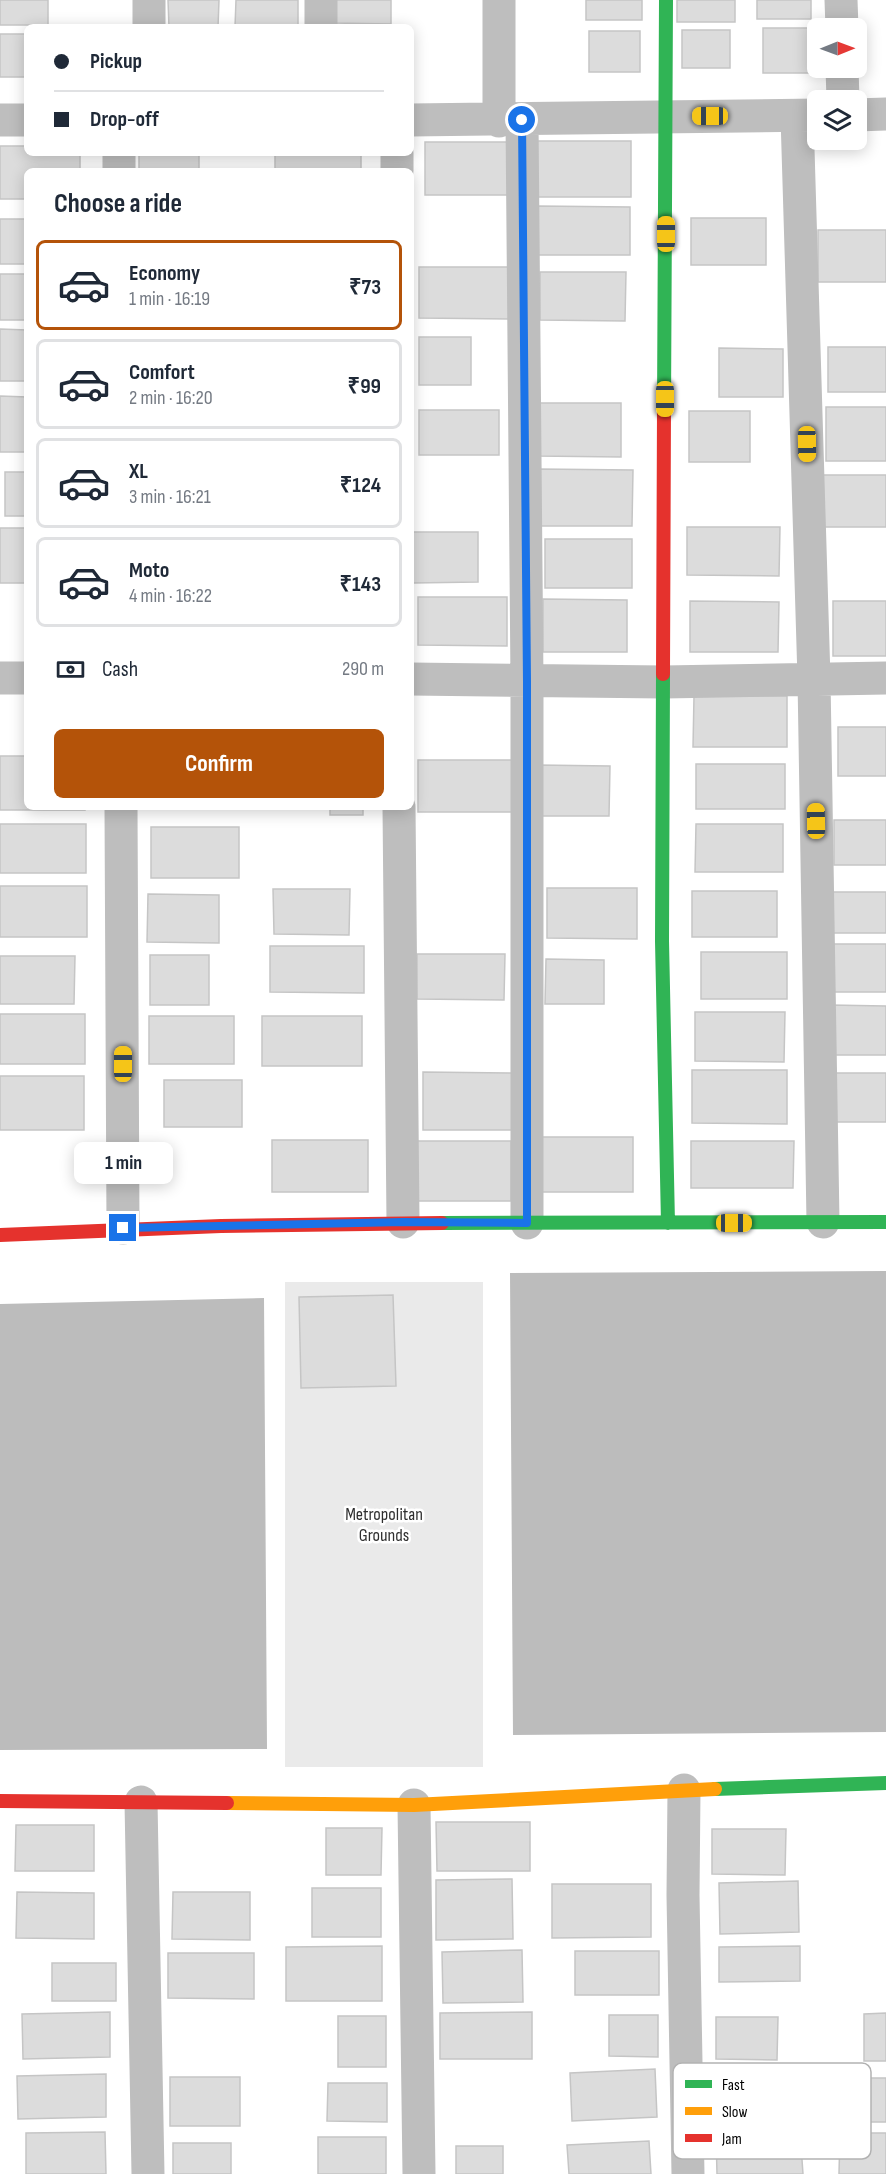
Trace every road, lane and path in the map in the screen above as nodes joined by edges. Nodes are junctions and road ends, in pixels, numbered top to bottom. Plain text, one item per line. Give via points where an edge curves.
1 (149, 0) edge
2 (321, 0) edge
3 (499, 0) edge
4 (666, 0) edge
5 (841, 0) edge
6 (842, 18) edge
7 (149, 24) edge
8 (321, 24) edge
9 (886, 114) edge
10 (867, 115) edge
11 (666, 116) junction
12 (807, 116) edge
13 (0, 120) edge
14 (24, 120) edge
15 (414, 120) edge
16 (511, 120) junction
17 (807, 150) edge
18 (0, 678) edge
19 (24, 678) edge
20 (886, 678) edge
21 (814, 679) junction
22 (414, 680) edge
23 (527, 681) junction
24 (664, 682) junction
25 (121, 810) edge
26 (399, 810) edge
27 (403, 1222) junction
28 (823, 1222) junction
29 (886, 1222) edge
30 (527, 1223) junction
31 (668, 1223) junction
32 (123, 1228) junction
33 (0, 1235) edge
34 (886, 1783) edge
35 (684, 1790) junction
36 (0, 1801) edge
37 (141, 1802) junction
38 (414, 1805) junction
39 (686, 2063) edge
40 (688, 2159) edge
41 (148, 2174) edge
42 (419, 2174) edge
43 (688, 2174) edge

1 - 7 street
2 - 8 street
3 - 16 street
4 - 11 street
5 - 6 street
9 - 10 street
11 - 12 street
11 - 16 street
11 - 24 street
13 - 14 street
15 - 16 street
16 - 23 street
17 - 21 street
18 - 19 street
20 - 21 street
21 - 24 street
21 - 28 street
22 - 23 street
23 - 24 street
23 - 30 street
24 - 31 street via 662,941
25 - 32 street
26 - 27 street
27 - 30 street
27 - 32 street
28 - 29 street
28 - 31 street
30 - 31 street
32 - 33 street
34 - 35 street
35 - 38 street
35 - 39 street
36 - 37 street
37 - 38 street
37 - 41 street
38 - 42 street
40 - 43 street

